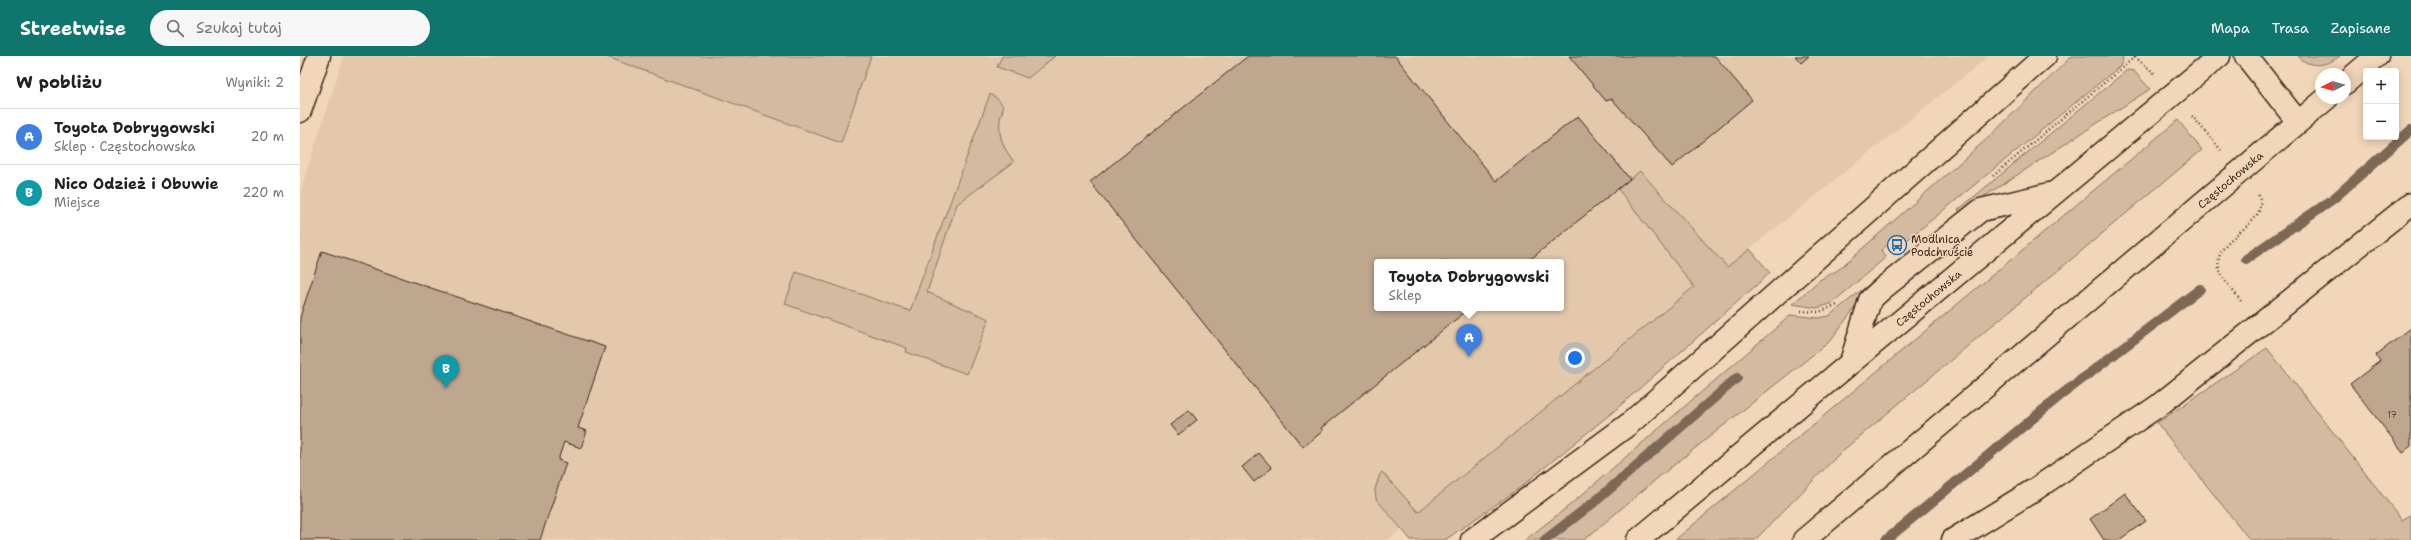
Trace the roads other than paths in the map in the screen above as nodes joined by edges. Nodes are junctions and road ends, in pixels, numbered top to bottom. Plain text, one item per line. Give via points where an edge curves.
1 (319, 56) edge
2 (2045, 56) edge
3 (2219, 56) edge
4 (2246, 56) edge
5 (2377, 56) edge
6 (2351, 78) edge
7 (2320, 104) edge
8 (300, 111) edge
9 (2298, 122) junction
10 (2054, 193) junction
11 (2411, 204) edge
12 (1851, 362) junction
13 (1472, 540) edge
14 (1638, 540) edge
15 (1804, 540) edge
16 (1952, 540) edge

1 - 8 main road
2 - 13 main road via 1629,424
3 - 10 main road, Częstochowska
4 - 9 main road
5 - 6 main road
7 - 9 main road, Częstochowska
9 - 15 main road, Częstochowska
10 - 12 main road, Częstochowska
10 - 12 main road via 1981,210 1882,288 1870,300
11 - 16 main road via 2158,406 2034,490
12 - 14 main road, Częstochowska

